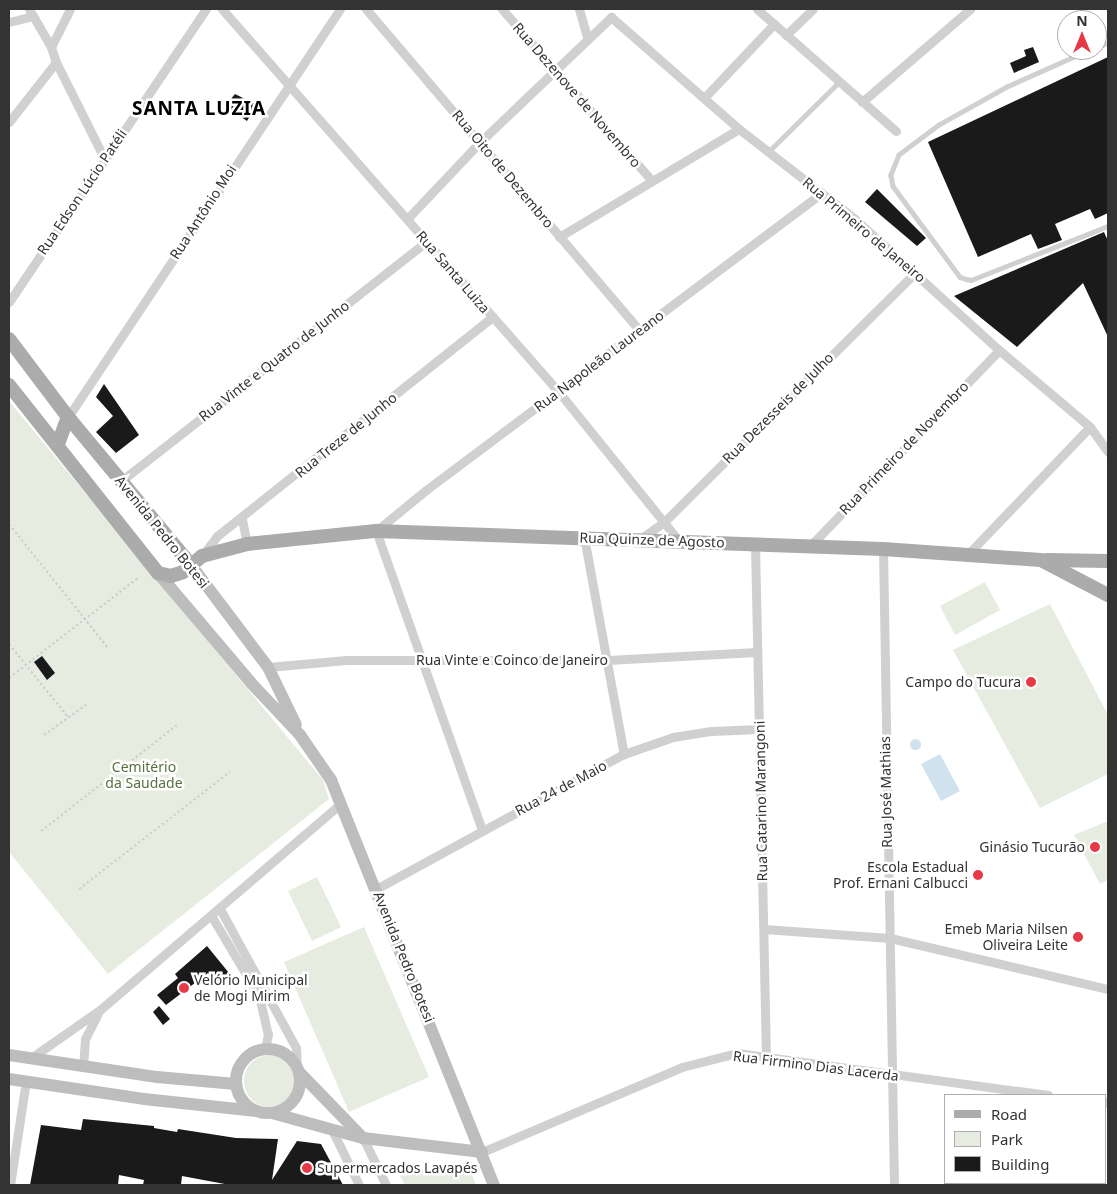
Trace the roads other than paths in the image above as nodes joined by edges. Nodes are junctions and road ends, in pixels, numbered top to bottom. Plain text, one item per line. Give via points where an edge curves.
1 (70, 9) edge
2 (206, 9) edge
3 (222, 9) edge
4 (340, 9) edge
5 (366, 9) edge
6 (502, 9) edge
7 (579, 9) edge
8 (757, 9) edge
9 (813, 9) edge
10 (970, 9) edge
11 (31, 12) edge
12 (9, 22) edge
13 (774, 24) junction
14 (786, 35) junction
15 (588, 37) junction
16 (52, 47) junction
17 (1068, 60) edge
18 (56, 62) junction
19 (557, 71) junction
20 (839, 82) junction
21 (288, 84) junction
22 (704, 98) junction
23 (862, 102) junction
24 (9, 122) edge
25 (739, 129) junction
26 (896, 130) dead end
27 (481, 141) junction
28 (768, 151) junction
29 (104, 158) junction
30 (652, 181) junction
31 (822, 193) junction
32 (406, 219) junction
33 (1108, 226) edge
34 (559, 237) junction
35 (426, 242) junction
36 (915, 273) junction
37 (9, 302) edge
38 (492, 317) junction
39 (639, 330) junction
40 (9, 339) edge
41 (999, 350) junction
42 (9, 385) edge
43 (558, 391) junction
44 (68, 417) junction
45 (1090, 428) junction
46 (58, 444) junction
47 (1108, 452) edge
48 (121, 481) junction
49 (242, 519) junction
50 (664, 522) junction
51 (376, 531) junction
52 (584, 537) junction
53 (638, 540) junction
54 (679, 541) junction
55 (247, 544) junction
56 (755, 545) junction
57 (810, 546) junction
58 (884, 549) junction
59 (968, 554) junction
60 (197, 560) junction
61 (1041, 560) junction
62 (1108, 561) edge
63 (158, 573) junction
64 (1108, 595) edge
65 (757, 652) junction
66 (421, 660) junction
67 (607, 660) junction
68 (268, 667) junction
69 (759, 729) junction
70 (300, 735) junction
71 (624, 754) junction
72 (342, 803) junction
73 (482, 830) junction
74 (376, 889) junction
75 (220, 910) junction
76 (212, 917) junction
77 (764, 929) junction
78 (890, 938) junction
79 (1108, 988) edge
80 (101, 1009) junction
81 (265, 1049) junction
82 (9, 1055) edge
83 (766, 1057) junction
84 (31, 1058) junction
85 (83, 1068) junction
86 (299, 1069) junction
87 (892, 1076) junction
88 (9, 1079) edge
89 (26, 1082) junction
90 (236, 1084) junction
91 (1040, 1094) edge
92 (257, 1111) junction
93 (272, 1113) junction
94 (333, 1132) junction
95 (363, 1138) junction
96 (482, 1152) junction
97 (10, 1185) edge
98 (359, 1185) edge
99 (386, 1185) edge
100 (494, 1185) edge
101 (894, 1185) edge

1 - 16 street
2 - 29 street, Rua Edson Lúcio Patéli
3 - 21 street, Rua Santa Luiza
4 - 21 street, Rua Antônio Moi
5 - 27 street, Rua Oito de Dezembro
6 - 19 street, Rua Dezenove de Novembro
7 - 15 street
8 - 13 street
9 - 14 street
10 - 23 street
11 - 12 street
11 - 16 street
13 - 14 street
13 - 22 street
14 - 20 street
15 - 19 street
15 - 22 street, Rua Primeiro de Janeiro via 611,17
16 - 18 street
17 - 33 lane via 1007,87 939,125 899,155 891,175 893,186 960,277 971,280
18 - 24 street
18 - 29 street
19 - 27 street
19 - 30 street, Rua Dezenove de Novembro
20 - 23 street
20 - 28 lane
21 - 32 street, Rua Santa Luiza
21 - 44 street, Rua Antônio Moi
22 - 25 street, Rua Primeiro de Janeiro
23 - 26 street
25 - 28 street, Rua Primeiro de Janeiro
25 - 30 street
27 - 32 street
27 - 34 street, Rua Oito de Dezembro
28 - 31 street, Rua Primeiro de Janeiro
29 - 37 street, Rua Edson Lúcio Patéli
30 - 34 street
31 - 36 street, Rua Primeiro de Janeiro
31 - 39 street, Rua Napoleão Laureano
32 - 35 street, Rua Santa Luiza
34 - 39 street, Rua Oito de Dezembro
35 - 38 street, Rua Santa Luiza
35 - 48 street, Rua Vinte e Quatro de Junho
36 - 41 street, Rua Primeiro de Janeiro
36 - 50 street, Rua Dezesseis de Julho
38 - 43 street, Rua Santa Luiza
38 - 49 street, Rua Treze de Junho
39 - 43 street, Rua Napoleão Laureano
40 - 44 main road, Avenida Pedro Botesi
41 - 45 street, Rua Primeiro de Janeiro
41 - 57 street, Rua Primeiro de Novembro
42 - 46 main road, Avenida Pedro Botesi
43 - 50 street, Rua Santa Luiza
43 - 51 street, Rua Napoleão Laureano
44 - 46 main road
44 - 48 main road, Avenida Pedro Botesi
45 - 47 street, Rua Primeiro de Janeiro
45 - 59 street
46 - 63 main road, Avenida Pedro Botesi
48 - 60 main road, Avenida Pedro Botesi
49 - 55 street
49 - 60 street, Rua Treze de Junho via 217,536
50 - 53 street, Rua Dezesseis de Julho
50 - 54 street, Rua Santa Luiza
51 - 52 main road, Rua Quinze de Agosto
51 - 55 main road, Rua Quinze de Agosto
51 - 66 street
52 - 53 main road, Rua Quinze de Agosto
52 - 67 street
53 - 54 main road, Rua Quinze de Agosto
54 - 56 main road, Rua Quinze de Agosto
55 - 60 main road, Rua Quinze de Agosto
56 - 57 main road, Rua Quinze de Agosto
56 - 65 street, Rua Catarino Marangoni
57 - 58 main road, Rua Quinze de Agosto
58 - 59 main road, Rua Quinze de Agosto
58 - 78 street, Rua José Mathias
59 - 61 main road, Rua Quinze de Agosto
60 - 63 main road, Rua Quinze de Agosto via 178,575
60 - 68 main road, Avenida Pedro Botesi
61 - 62 main road
61 - 64 main road, Rua Quinze de Agosto
63 - 70 main road, Avenida Pedro Botesi
65 - 67 street, Rua Vinte e Coinco de Janeiro
65 - 69 street, Rua Catarino Marangoni
66 - 67 street, Rua Vinte e Coinco de Janeiro
66 - 68 street, Rua Vinte e Coinco de Janeiro via 347,660
66 - 73 street
67 - 71 street
68 - 70 main road, Avenida Pedro Botesi
69 - 71 street, Rua 24 de Maio via 712,730 673,737
69 - 77 street, Rua Catarino Marangoni
70 - 72 main road, Avenida Pedro Botesi via 316,754
71 - 73 street, Rua 24 de Maio
72 - 74 main road, Avenida Pedro Botesi
72 - 75 street
73 - 74 street, Rua 24 de Maio
74 - 96 main road, Avenida Pedro Botesi
75 - 76 street
75 - 86 street via 296,1048
76 - 80 street
76 - 81 street via 260,996 268,1034
77 - 78 street
77 - 83 street, Rua Catarino Marangoni
78 - 79 street
78 - 87 street, Rua José Mathias
80 - 84 street
80 - 85 street via 85,1039
81 - 86 main road via 285,1053
81 - 90 main road via 255,1051 240,1064
82 - 84 main road
83 - 87 street, Rua Firmino Dias Lacerda
83 - 96 street, Rua Firmino Dias Lacerda via 737,1053 682,1067
84 - 85 main road
85 - 90 main road
86 - 93 main road via 301,1084 295,1099 282,1110
86 - 95 main road
87 - 91 street, Rua Firmino Dias Lacerda
87 - 101 street, Rua José Mathias
88 - 89 main road
89 - 92 main road
89 - 97 street
90 - 92 main road via 242,1100
92 - 93 main road
93 - 94 main road
94 - 95 main road
94 - 98 street
95 - 96 main road
95 - 99 street
96 - 100 main road, Avenida Pedro Botesi

